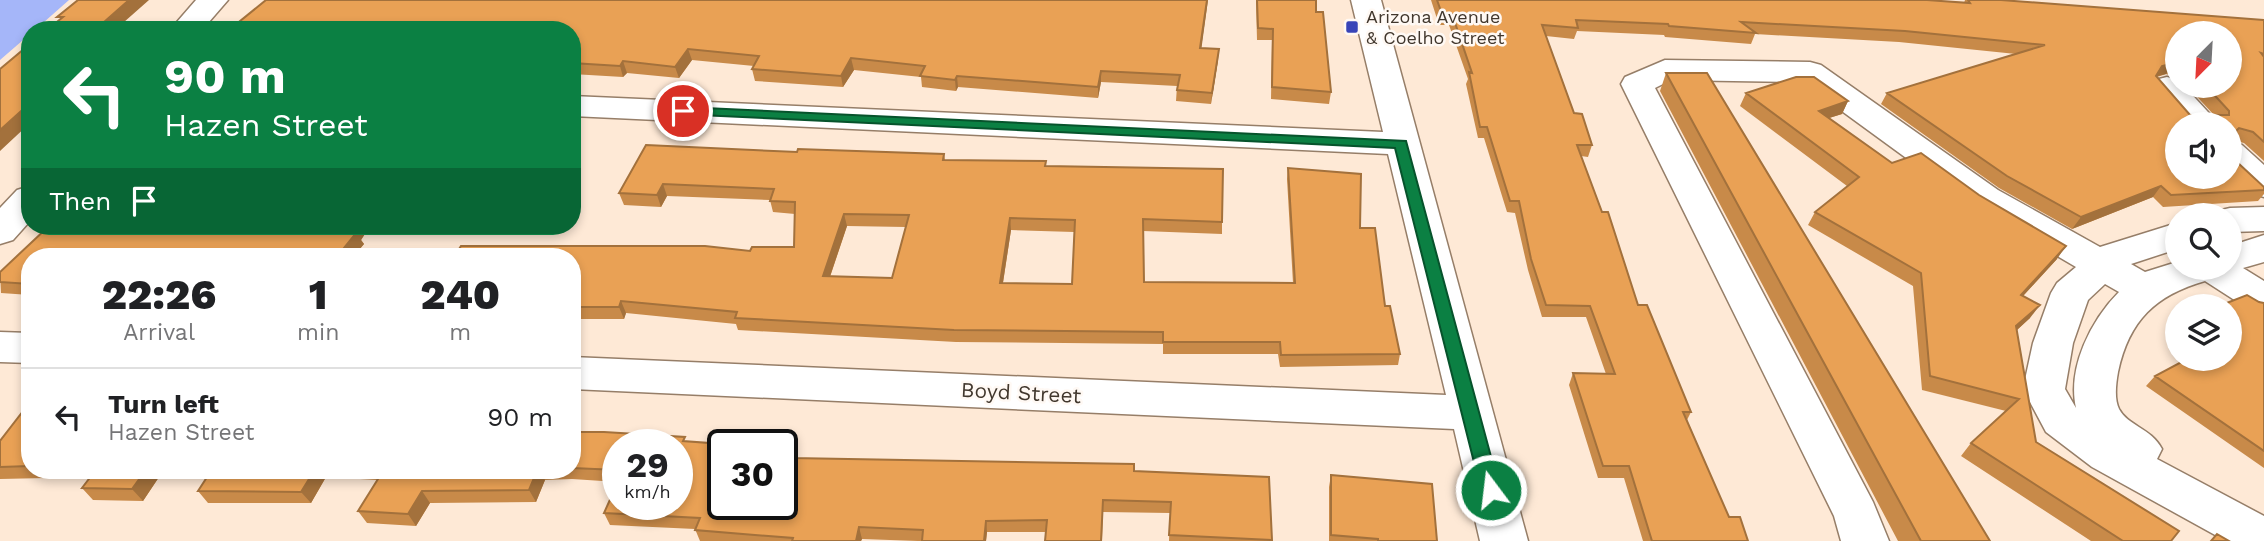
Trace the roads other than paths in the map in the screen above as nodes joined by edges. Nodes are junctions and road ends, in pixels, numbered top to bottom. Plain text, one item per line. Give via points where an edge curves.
1 (213, 0) edge
2 (1366, 0) edge
3 (193, 21) edge
4 (2177, 98) edge
5 (581, 106) edge
6 (2191, 112) edge
7 (1401, 144) junction
8 (2242, 164) edge
9 (2264, 185) edge
10 (21, 208) edge
11 (2264, 219) edge
12 (2242, 220) edge
13 (0, 231) edge
14 (2165, 242) edge
15 (2264, 248) edge
16 (2242, 255) edge
17 (2101, 267) junction
18 (2165, 280) edge
19 (2233, 280) edge
20 (2147, 291) junction
21 (2264, 300) edge
22 (0, 347) edge
23 (21, 348) edge
24 (581, 373) edge
25 (1471, 413) junction
26 (2264, 509) edge
27 (2264, 539) edge
28 (1504, 541) edge
29 (1865, 541) edge

1 - 3 street
2 - 7 street
4 - 6 street
5 - 7 street
7 - 25 street
8 - 9 street
10 - 13 street
11 - 12 street
14 - 17 street via 2112,257
15 - 16 street
17 - 20 street
17 - 27 street via 2071,293 2053,343 2044,389 2061,420 2108,454
17 - 29 street via 1985,198 1810,72 1665,70 1637,84 1857,516
18 - 20 street
19 - 21 street
20 - 26 street via 2119,317 2099,359 2095,388 2099,414 2115,432 2159,462
22 - 23 street
24 - 25 street, Boyd Street
25 - 28 street

